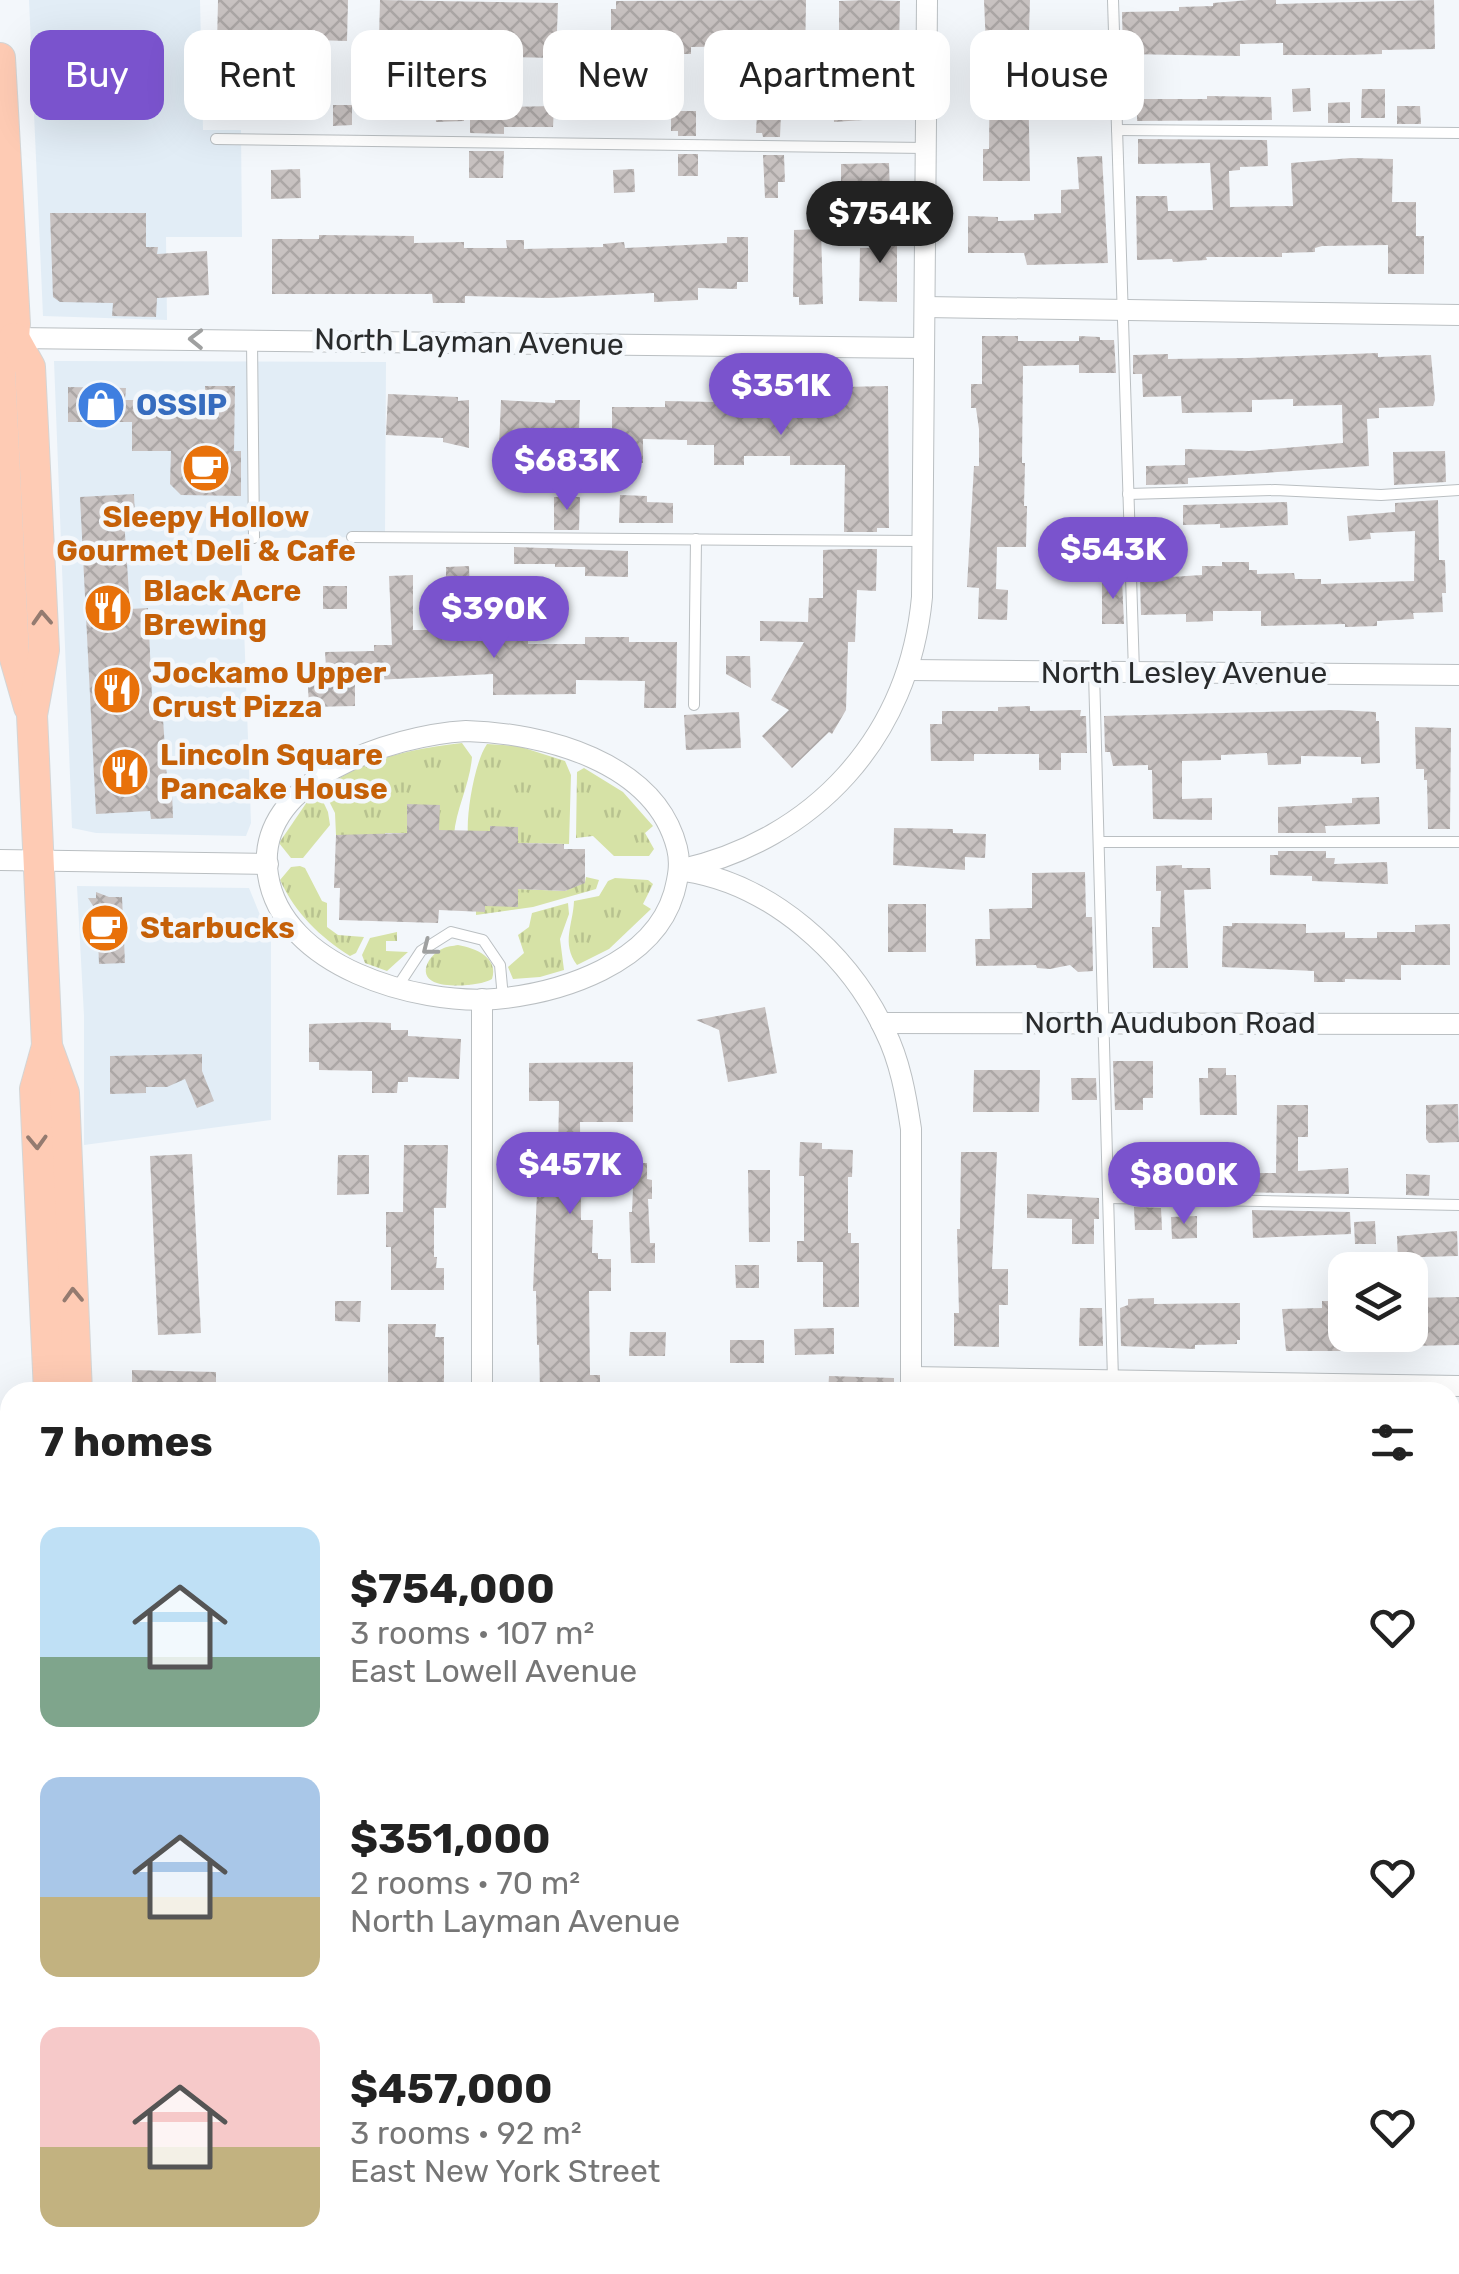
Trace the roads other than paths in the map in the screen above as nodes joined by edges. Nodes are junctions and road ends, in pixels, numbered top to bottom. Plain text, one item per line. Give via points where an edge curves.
1 (927, 0) edge
2 (1113, 0) edge
3 (0, 58) edge
4 (1117, 130) junction
5 (1459, 134) edge
6 (216, 139) dead end
7 (926, 148) junction
8 (925, 307) junction
9 (1123, 310) junction
10 (1459, 315) edge
11 (14, 338) junction
12 (252, 340) junction
13 (924, 348) junction
14 (1459, 490) edge
15 (1128, 494) junction
16 (352, 537) dead end
17 (254, 538) dead end
18 (696, 539) junction
19 (922, 542) junction
20 (909, 670) junction
21 (1094, 672) junction
22 (1134, 672) junction
23 (1459, 675) edge
24 (694, 704) dead end
25 (1099, 842) junction
26 (1459, 842) edge
27 (0, 860) edge
28 (38, 860) junction
29 (268, 864) junction
30 (678, 870) junction
31 (396, 989) junction
32 (492, 998) junction
33 (881, 1023) junction
34 (1104, 1023) junction
35 (1459, 1024) edge
36 (48, 1046) junction
37 (1109, 1198) junction
38 (1459, 1205) edge
39 (1112, 1380) junction
40 (49, 1382) edge
41 (77, 1382) edge
42 (482, 1382) edge
43 (911, 1382) edge
44 (1099, 1382) edge
45 (1228, 1382) edge

1 - 7 street
2 - 4 lane
3 - 11 main road
4 - 5 lane
4 - 9 lane
6 - 7 lane
7 - 8 street
8 - 9 street
8 - 13 street
9 - 10 street
9 - 15 lane
12 -> 11 street, North Layman Avenue
11 - 28 main road via 0,370 14,655 32,715
12 - 13 street, North Layman Avenue
12 - 17 lane
13 - 19 street
14 - 15 lane
15 - 22 lane
16 - 18 lane
18 - 19 lane
18 - 24 lane
19 - 20 street via 921,607
20 - 21 street, North Lesley Avenue
20 - 30 street via 868,749 813,808 755,845
21 - 22 street, North Lesley Avenue
21 - 25 lane
22 - 23 street, North Lesley Avenue
25 - 26 lane
25 - 34 lane
27 - 28 street
28 - 29 street
28 - 36 main road
29 - 30 street via 282,816 341,764 406,739 487,732 568,748 622,775 664,820 676,844
29 - 31 street via 275,898 296,929 334,962
30 - 32 street via 665,914 639,945 571,983
30 - 33 street via 724,880 792,918 836,958
31 - 32 street
32 -> 31 lane via 500,964 483,940 451,932 420,951
32 - 42 street
33 - 34 street, North Audubon Road
33 - 43 street via 911,1128
34 - 35 street, North Audubon Road
34 - 37 lane
36 -> 40 main road via 35,1089
41 -> 36 main road via 64,1093
37 - 38 lane
37 - 39 lane
39 - 44 street
39 - 45 street

